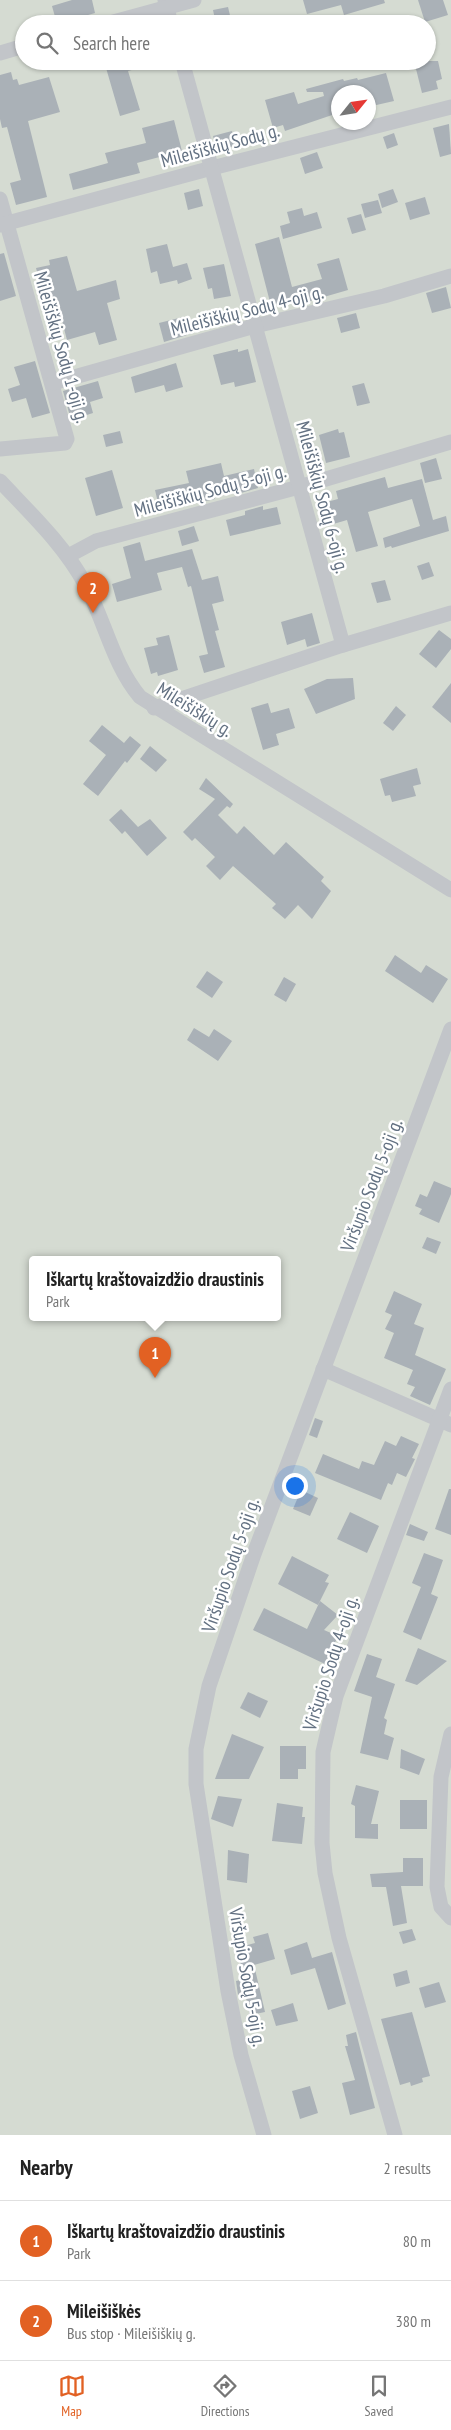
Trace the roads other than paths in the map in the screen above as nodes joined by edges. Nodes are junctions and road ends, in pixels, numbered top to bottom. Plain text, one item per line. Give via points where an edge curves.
1 (194, 0) edge
2 (166, 4) edge
3 (133, 15) edge
4 (15, 49) edge
5 (0, 53) edge
6 (185, 70) edge
7 (451, 107) edge
8 (212, 168) junction
9 (0, 199) edge
10 (3, 224) edge
11 (451, 276) edge
12 (255, 326) junction
13 (53, 383) junction
14 (451, 442) edge
15 (0, 449) edge
16 (0, 481) edge
17 (299, 487) junction
18 (68, 556) junction
19 (451, 613) edge
20 (342, 644) junction
21 (154, 708) junction
22 (451, 890) edge
23 (451, 1029) edge
24 (323, 1370) junction
25 (451, 1389) edge
26 (445, 1422) edge
27 (451, 1734) edge
28 (451, 1918) edge
29 (264, 2135) edge
30 (394, 2135) edge

1 - 2 street
2 - 3 street
4 - 5 street
6 - 8 street, Mileišiškių Sodų 6-oji g.
7 - 8 street, Mileišiškių Sodų g.
8 - 10 street, Mileišiškių Sodų g.
8 - 12 street, Mileišiškių Sodų 6-oji g.
9 - 10 street, Mileišiškių Sodų 1-oji g.
10 - 13 street, Mileišiškių Sodų 1-oji g.
11 - 12 street, Mileišiškių Sodų 4-oji g. via 384,296
12 - 13 street, Mileišiškių Sodų 4-oji g.
12 - 17 street, Mileišiškių Sodų 6-oji g.
13 - 15 street, Mileišiškių Sodų 1-oji g. via 67,438 64,443
14 - 17 street, Mileišiškių Sodų 5-oji g.
16 - 18 street, Mileišiškių g.
17 - 18 street, Mileišiškių Sodų 5-oji g. via 96,541
17 - 20 street, Mileišiškių Sodų 6-oji g.
18 - 21 street, Mileišiškių g. via 94,602 131,687
19 - 20 street
20 - 21 street
21 - 22 street, Mileišiškių g.
23 - 24 street, Viršupio Sodų 5-oji g.
24 - 26 street
24 - 29 street, Viršupio Sodų 5-oji g. via 212,1676 196,1749 196,1784 228,1991 241,2055
25 - 26 street, Viršupio Sodų 4-oji g.
26 - 30 street, Viršupio Sodų 4-oji g. via 336,1696 323,1752 322,1843 325,1873 339,1938
27 - 28 street via 441,1777 436,1887 441,1907

